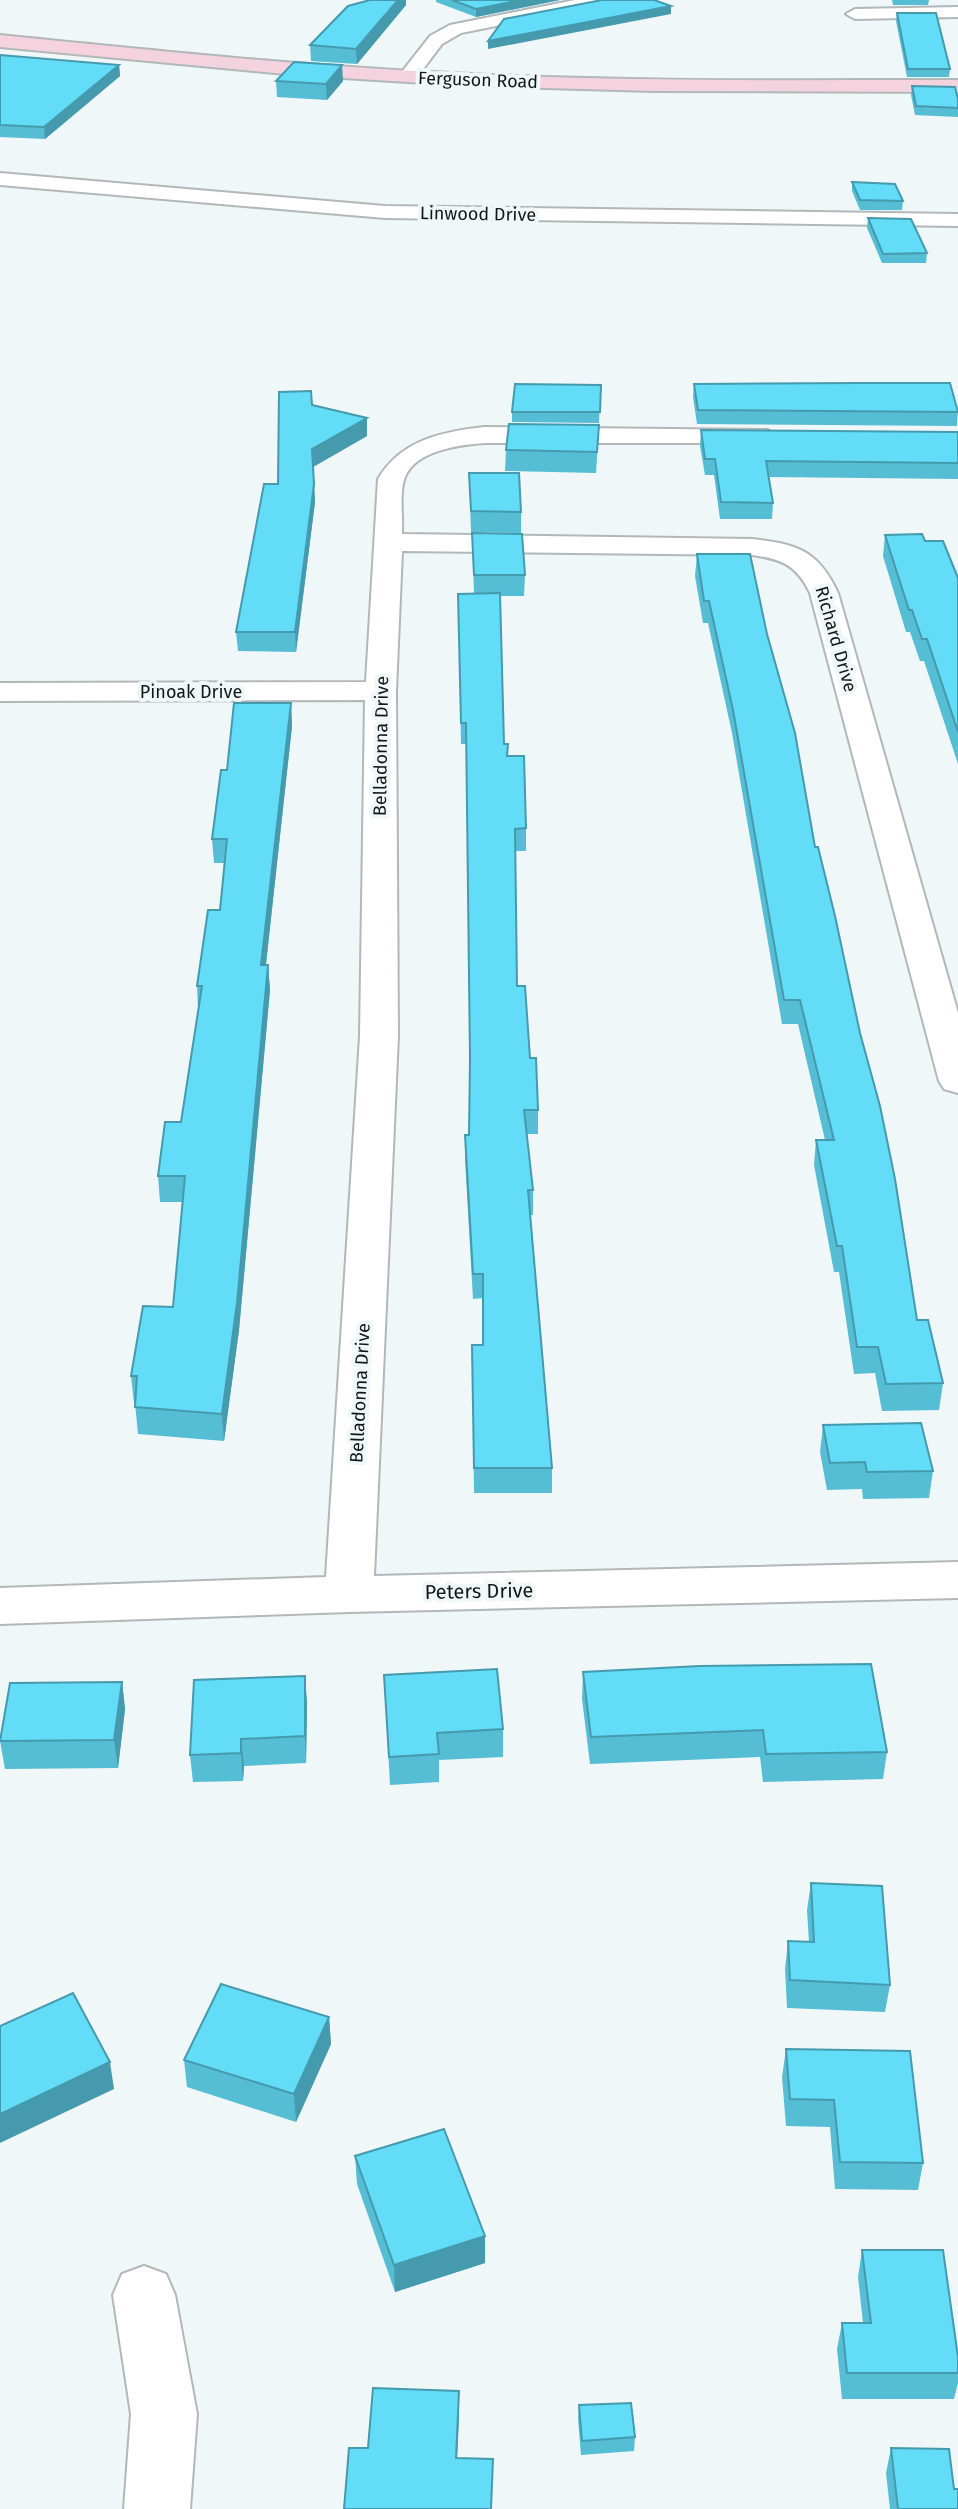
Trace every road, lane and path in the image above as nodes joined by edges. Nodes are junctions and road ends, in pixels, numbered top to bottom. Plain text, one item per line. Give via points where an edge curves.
1 (601, 0) edge
2 (958, 12) edge
3 (855, 14) dead end
4 (0, 41) edge
5 (407, 77) junction
6 (958, 86) edge
7 (0, 179) edge
8 (958, 220) edge
9 (792, 436) edge
10 (386, 542) junction
11 (381, 691) junction
12 (0, 692) edge
13 (958, 1081) edge
14 (958, 1580) edge
15 (349, 1594) junction
16 (0, 1606) edge
17 (144, 2295) dead end
18 (157, 2509) edge

1 - 5 street via 447,32
2 - 3 street
4 - 5 street, Ferguson Road
5 - 6 street, Ferguson Road
7 - 8 street, Linwood Drive via 385,212
9 - 10 street, Belladonna Drive via 504,433 445,442 411,455 394,471
10 - 11 street, Belladonna Drive
10 - 13 street, Richard Drive via 741,547 778,550 811,565 824,593
11 - 12 street, Pinoak Drive
11 - 15 street, Belladonna Drive via 379,1036
14 - 15 street, Peters Drive
15 - 16 street, Peters Drive
17 - 18 street via 164,2414

